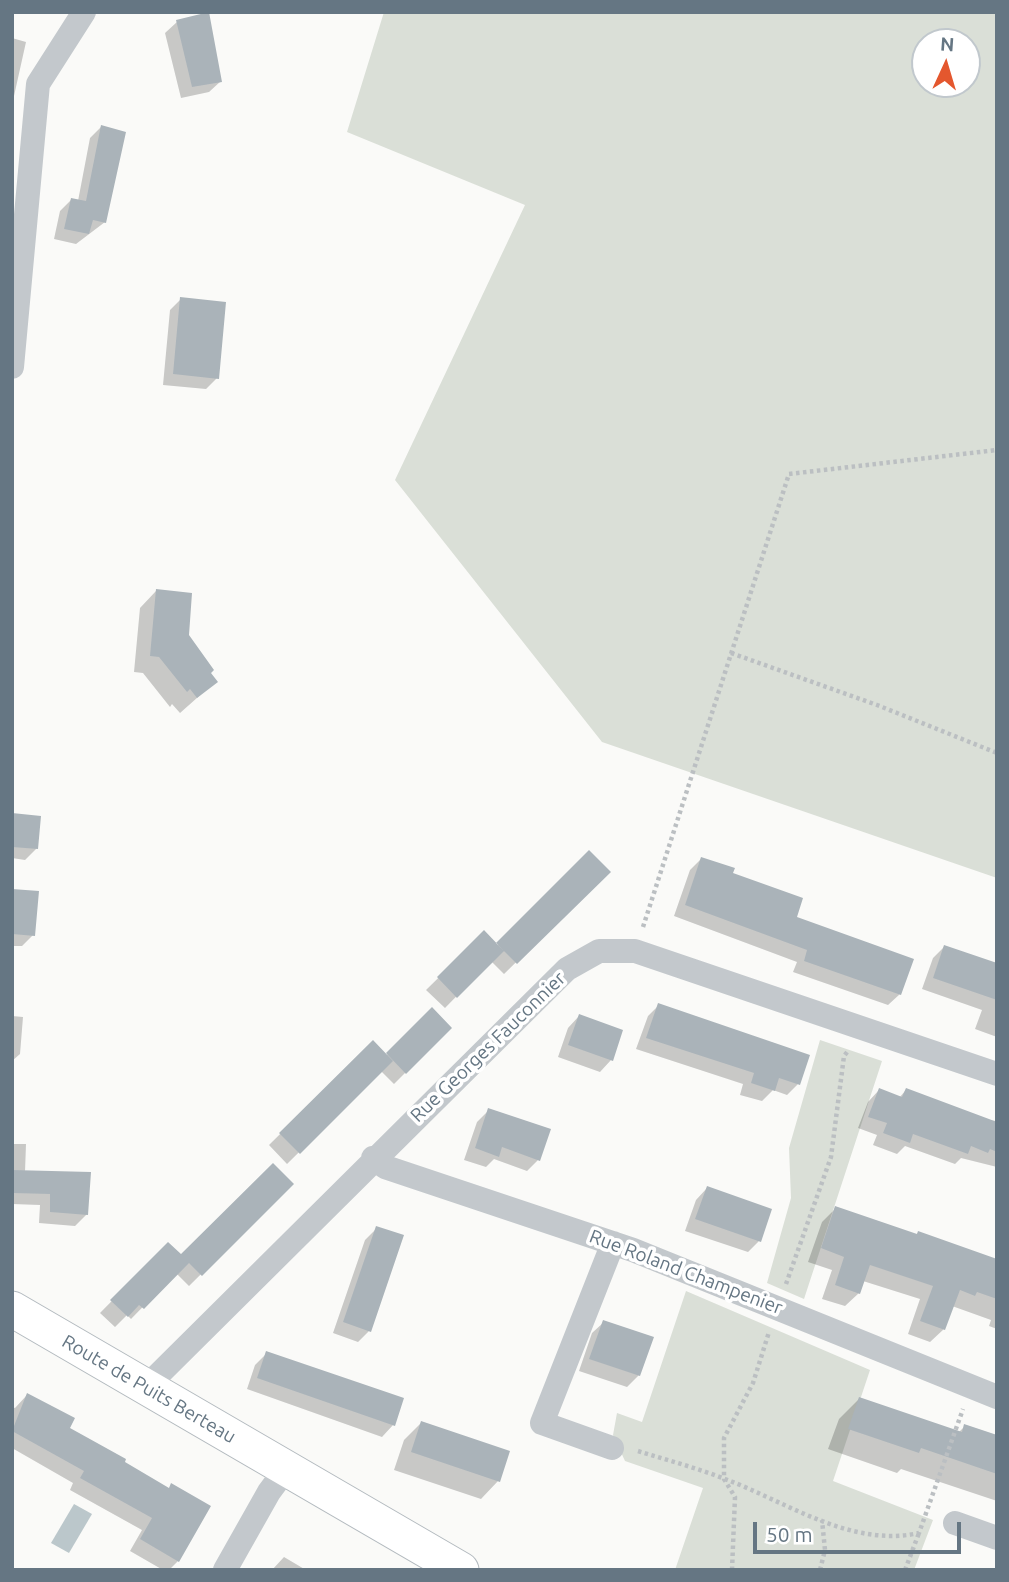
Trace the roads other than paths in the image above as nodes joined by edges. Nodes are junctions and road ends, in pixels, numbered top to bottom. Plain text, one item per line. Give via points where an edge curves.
1 (84, 12) edge
2 (12, 367) edge
3 (997, 1074) edge
4 (373, 1158) junction
5 (613, 1242) junction
6 (12, 1309) edge
7 (148, 1388) junction
8 (987, 1393) edge
9 (612, 1448) road end
10 (286, 1469) junction
11 (955, 1523) dead end
12 (997, 1538) edge
13 (225, 1570) edge
14 (461, 1570) edge

1 - 2 street via 38,84
3 - 4 street, Rue Georges Fauconnier via 635,951 599,951 567,969
4 - 5 street, Rue Roland Champenier via 385,1167
4 - 7 street, Rue Georges Fauconnier
5 - 8 street, Rue Roland Champenier
5 - 9 street via 542,1423
6 - 7 street, Route de Puits Berteau
7 - 10 street, Route de Puits Berteau
10 - 13 street
10 - 14 street, Route de Puits Berteau
11 - 12 street

